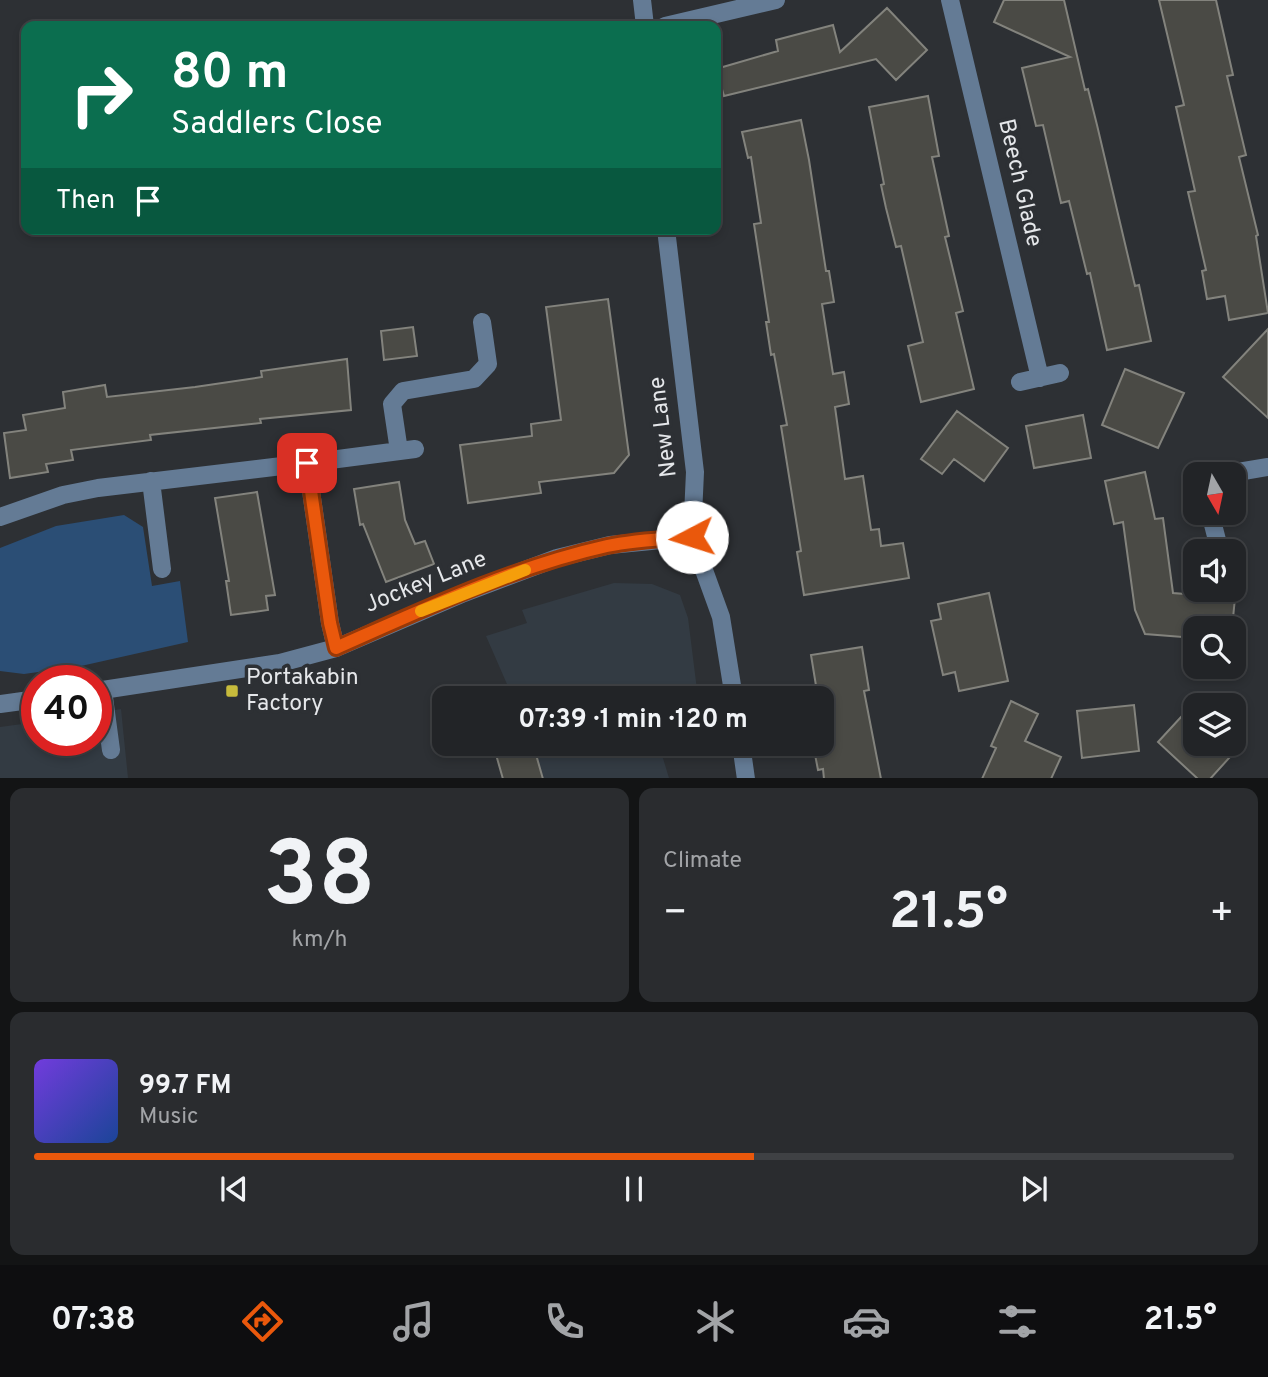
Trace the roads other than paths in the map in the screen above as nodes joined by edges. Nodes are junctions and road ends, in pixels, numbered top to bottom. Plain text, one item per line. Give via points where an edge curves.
1 (642, 0) edge
2 (776, 0) edge
3 (950, 0) edge
4 (644, 21) edge
5 (686, 21) edge
6 (667, 235) edge
7 (482, 321) dead end
8 (1060, 373) dead end
9 (1041, 377) junction
10 (1020, 382) dead end
11 (307, 463) junction
12 (1268, 467) edge
13 (1246, 471) edge
14 (150, 481) junction
15 (0, 517) edge
16 (692, 537) junction
17 (162, 569) dead end
18 (336, 648) junction
19 (732, 686) edge
20 (112, 688) edge
21 (21, 701) edge
22 (0, 704) edge
23 (743, 756) edge
24 (746, 778) edge

1 - 4 street
2 - 5 street
3 - 9 street, Beech Glade
6 - 16 street, New Lane via 695,472
7 - 11 street via 488,364 474,379 403,391 392,404 407,450
8 - 9 street
9 - 10 street
11 - 14 street
11 - 18 street
12 - 13 street
14 - 15 street via 63,495
14 - 17 street
16 - 18 street, Jockey Lane via 610,545 557,558
16 - 19 street, New Lane via 721,617
18 - 20 street, Jockey Lane via 280,663
21 - 22 street
23 - 24 street

